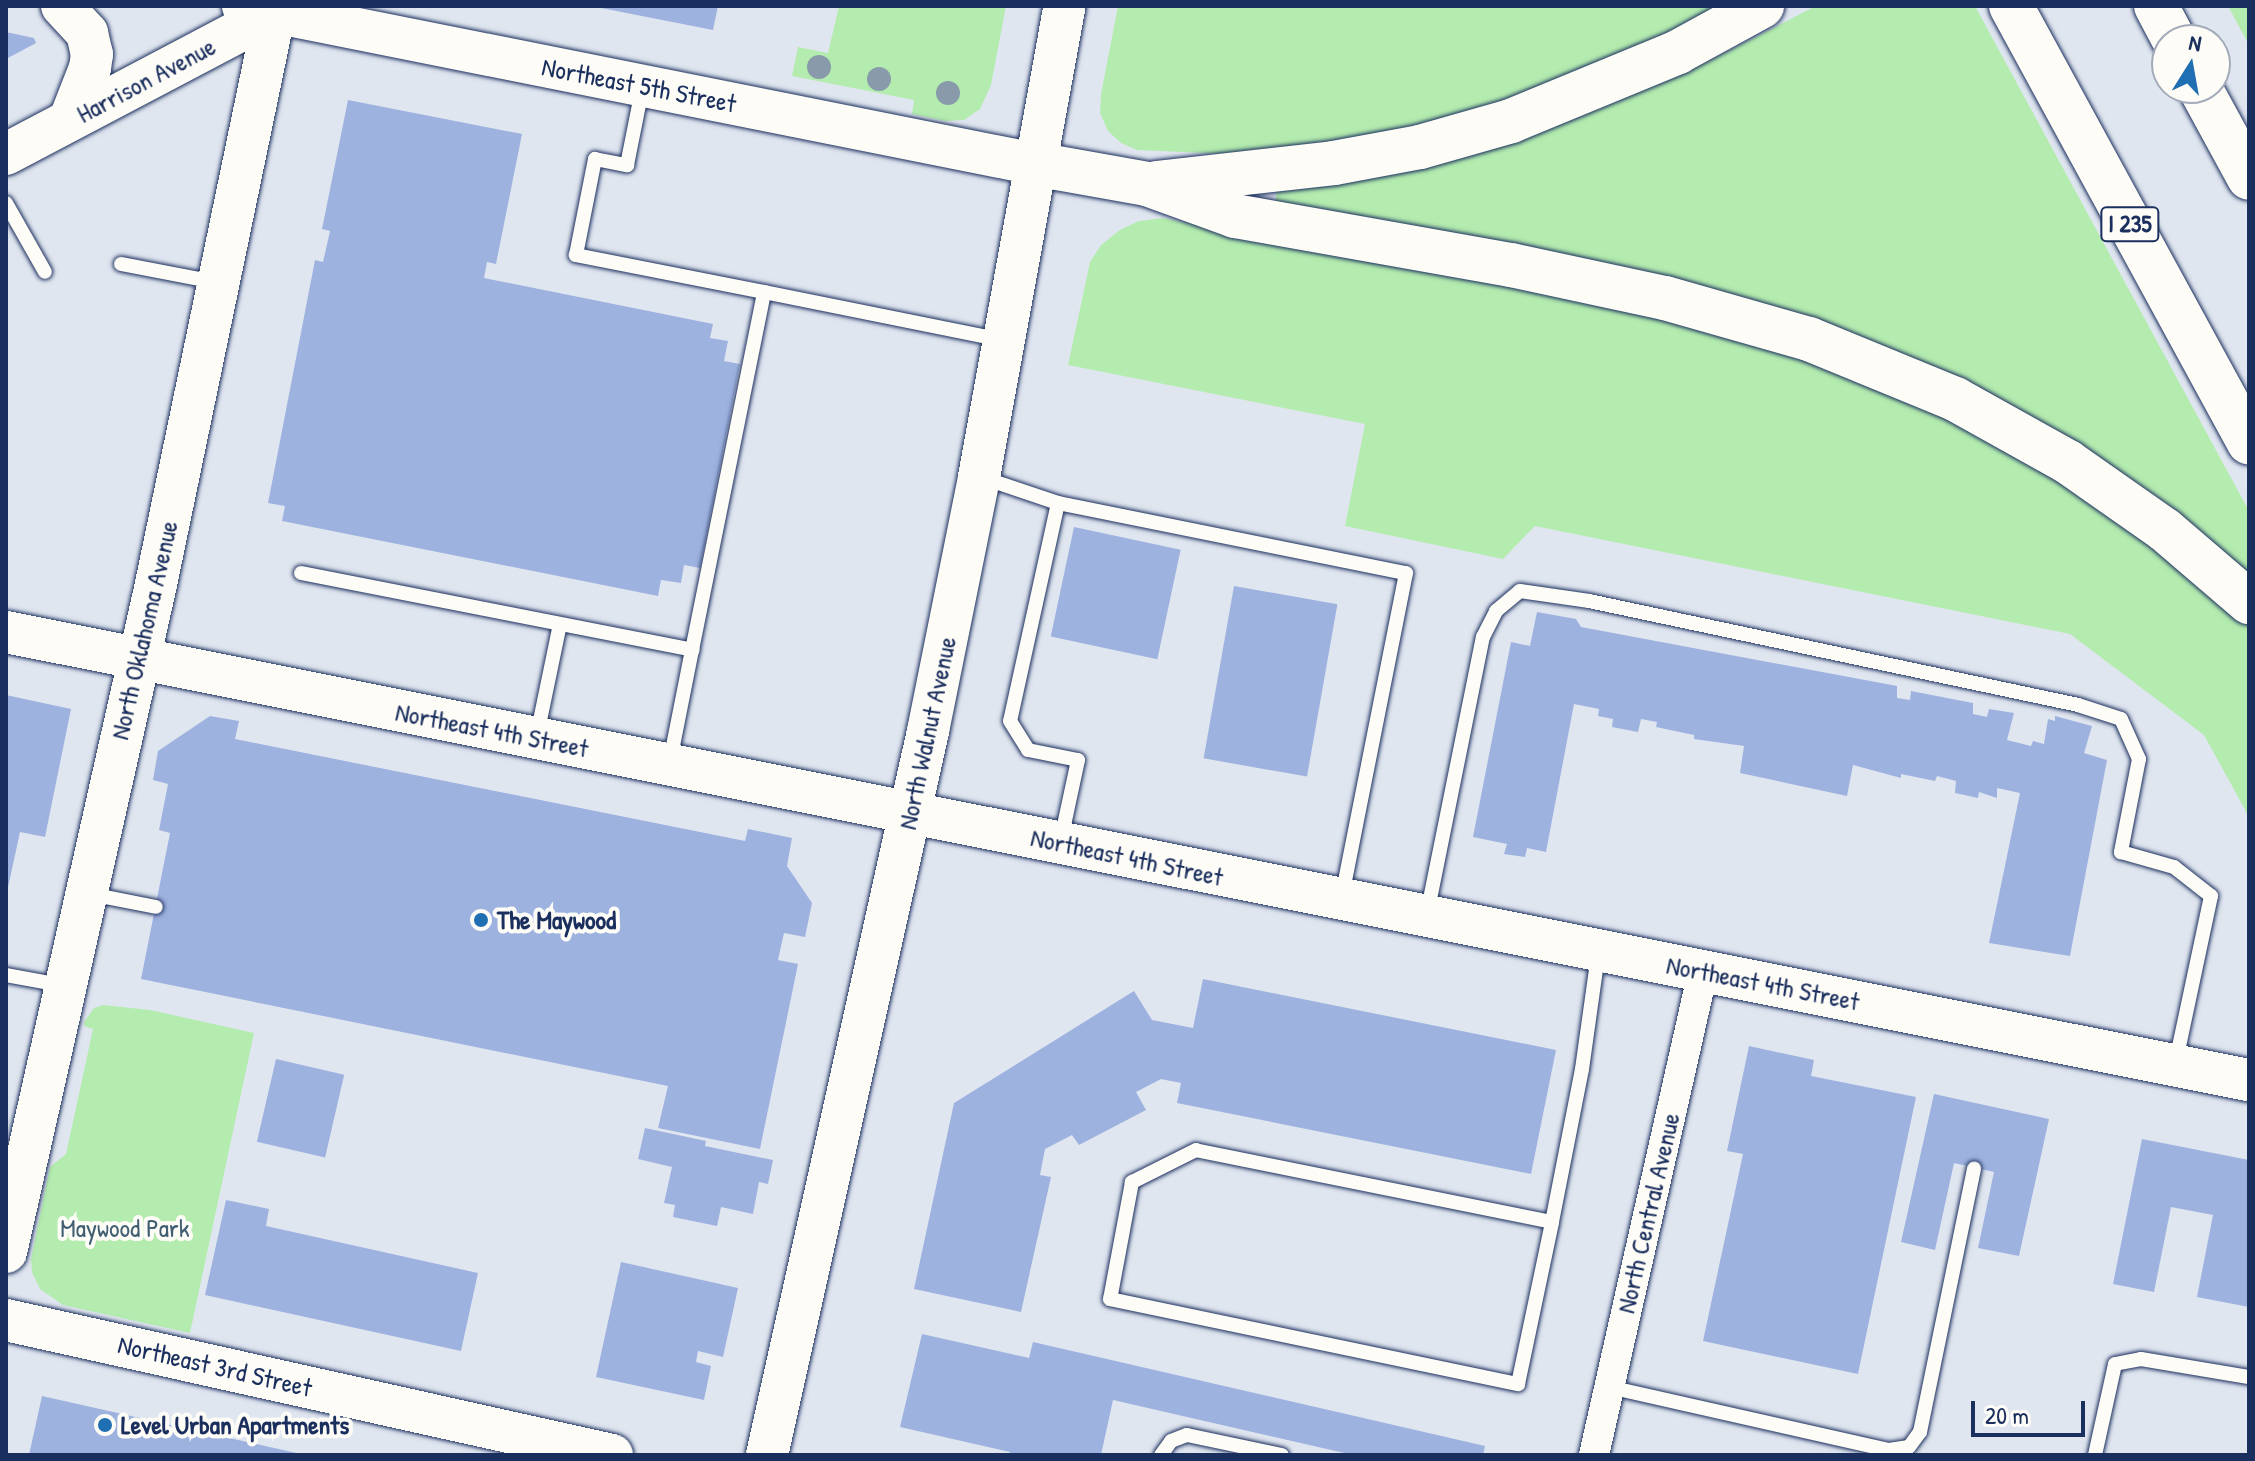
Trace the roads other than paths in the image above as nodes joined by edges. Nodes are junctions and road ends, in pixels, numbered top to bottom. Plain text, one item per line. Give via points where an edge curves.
1 (62, 6) edge
2 (1065, 6) edge
3 (2011, 6) edge
4 (2156, 6) edge
5 (270, 8) edge
6 (1756, 10) edge
7 (2166, 24) edge
8 (643, 86) junction
9 (2209, 104) edge
10 (70, 119) junction
11 (6, 154) edge
12 (2242, 159) edge
13 (1035, 164) junction
14 (1147, 184) junction
15 (6, 203) edge
16 (121, 264) dead end
17 (45, 272) dead end
18 (219, 283) junction
19 (764, 292) junction
20 (1005, 340) junction
21 (2249, 442) edge
22 (979, 477) junction
23 (1058, 503) junction
24 (301, 573) dead end
25 (2249, 602) edge
26 (560, 624) junction
27 (6, 632) edge
28 (692, 650) junction
29 (138, 659) junction
30 (536, 739) junction
31 (669, 766) junction
32 (911, 813) junction
33 (1061, 844) junction
34 (86, 893) junction
35 (1341, 901) junction
36 (156, 907) dead end
37 (1426, 917) junction
38 (1599, 951) junction
39 (1703, 972) junction
40 (6, 975) edge
41 (65, 986) junction
42 (2175, 1065) junction
43 (2249, 1080) edge
44 (1974, 1168) dead end
45 (1552, 1222) junction
46 (6, 1252) edge
47 (6, 1320) edge
48 (2249, 1377) edge
49 (1609, 1387) junction
50 (612, 1455) edge
51 (767, 1455) edge
52 (1161, 1455) edge
53 (1282, 1455) edge
54 (1594, 1455) edge
55 (2095, 1455) edge

1 - 10 street via 87,33 92,54
2 - 13 street, North Walnut Avenue
3 - 21 highway, I 235
4 - 7 highway
5 - 8 street, Northeast 5th Street
5 - 10 street, Harrison Avenue
5 - 18 street, North Oklahoma Avenue
6 - 14 highway via 1590,91 1420,147 1334,163
8 - 13 street, Northeast 5th Street
8 - 19 lane via 627,165 595,159 576,255
9 - 12 highway
10 - 11 street, Harrison Avenue
13 - 14 highway
13 - 20 street, North Walnut Avenue
14 - 25 highway via 1235,216 1511,265 1714,309 1864,360 1955,399 2068,462 2165,530
15 - 17 lane
16 - 18 lane
18 - 29 street, North Oklahoma Avenue
19 - 20 lane
19 - 28 lane
20 - 22 street, North Walnut Avenue
22 - 23 lane
22 - 32 street, North Walnut Avenue
23 - 33 lane via 1010,721 1028,750 1078,760
23 - 35 lane via 1406,573
24 - 26 lane
26 - 28 lane
26 - 30 lane
27 - 29 street, Northeast 4th Street
28 - 31 lane
29 - 30 street, Northeast 4th Street
29 - 34 street, North Oklahoma Avenue
30 - 31 street, Northeast 4th Street
31 - 32 street, Northeast 4th Street
32 - 33 street, Northeast 4th Street
32 - 51 street, North Walnut Avenue
33 - 35 street, Northeast 4th Street
34 - 36 lane
34 - 41 street, North Oklahoma Avenue
35 - 37 street, Northeast 4th Street
37 - 38 street, Northeast 4th Street
37 - 42 lane via 1483,637 1496,611 1520,591 1589,601 2078,705 2121,719 2139,759 2121,852 2174,867 2211,896
38 - 39 street, Northeast 4th Street
38 - 45 lane
39 - 42 street, Northeast 4th Street
39 - 49 street, North Central Avenue
40 - 41 lane
41 - 46 street, North Oklahoma Avenue
42 - 43 street, Northeast 4th Street
44 - 49 lane via 1920,1432 1909,1447 1889,1450
45 - 45 lane via 1518,1384 1110,1299 1132,1182 1196,1150
47 - 50 street, Northeast 3rd Street
48 - 55 lane via 2141,1359 2115,1364
49 - 54 street, North Central Avenue
52 - 53 lane via 1171,1441 1187,1435

